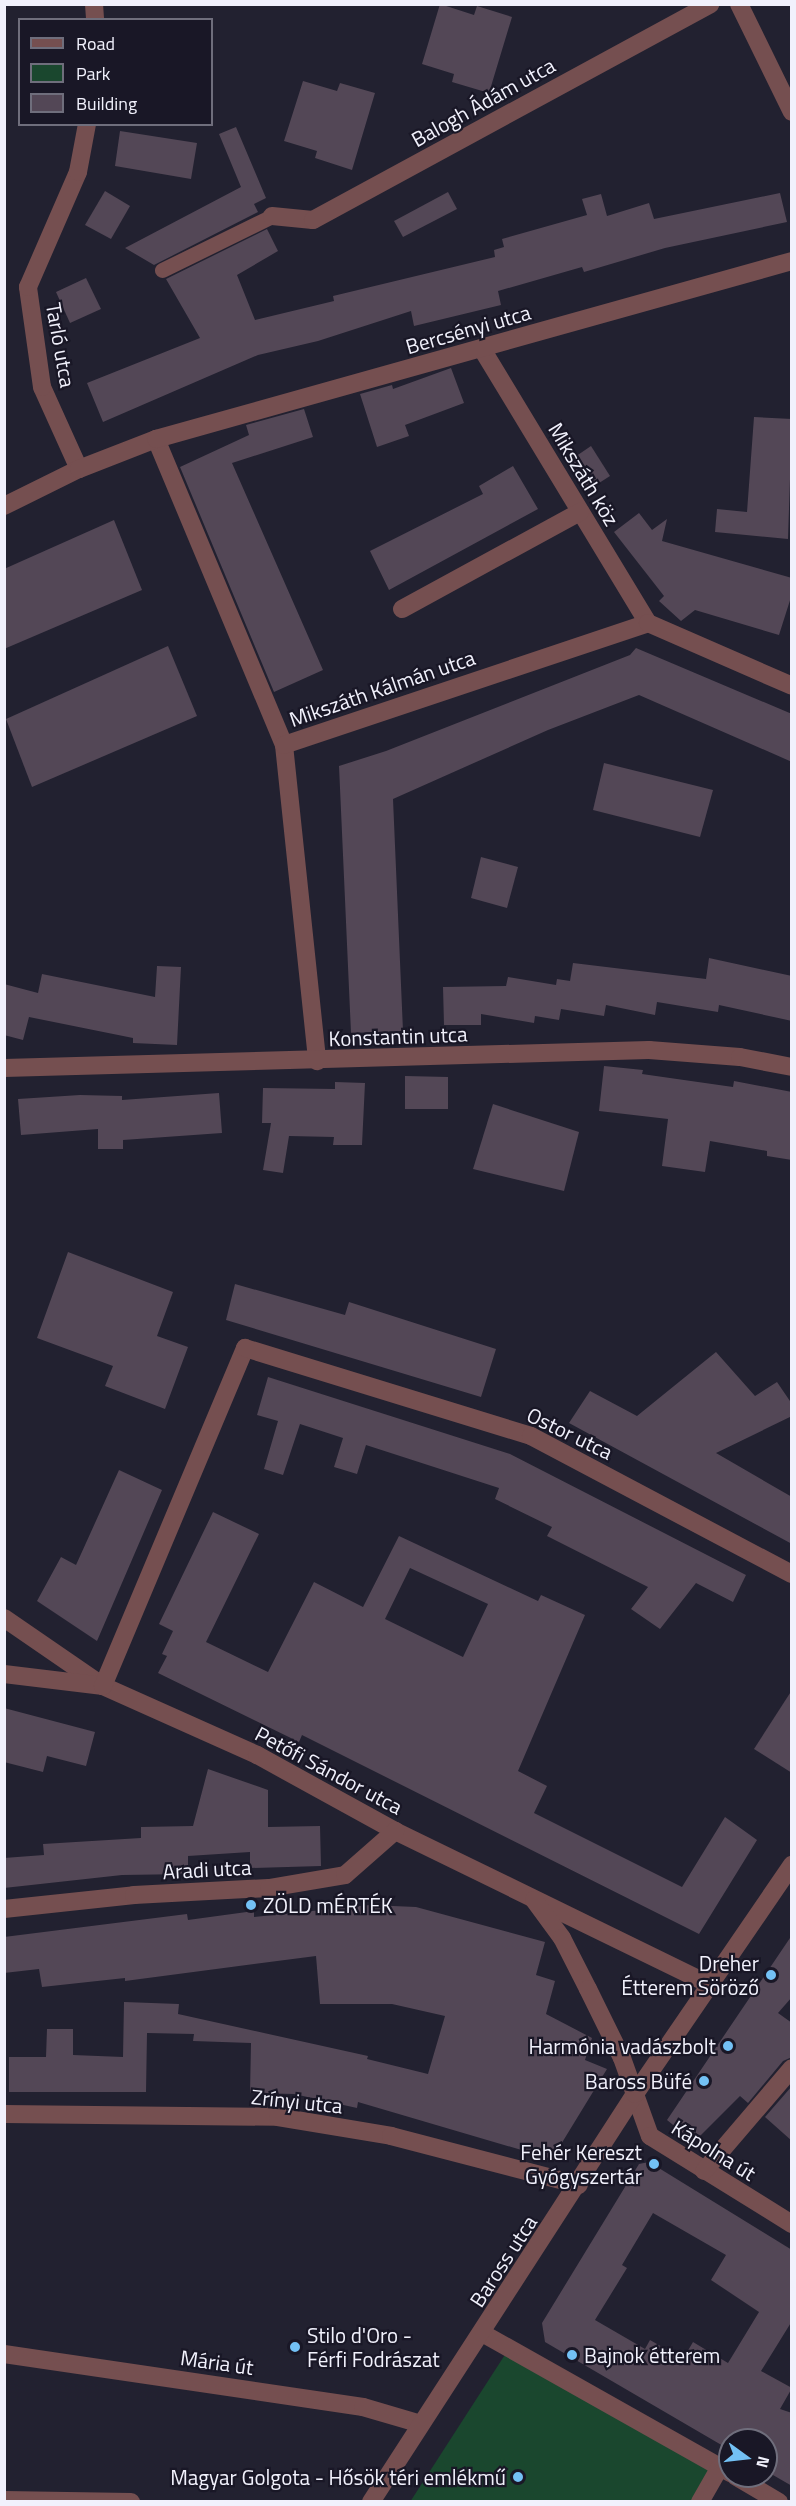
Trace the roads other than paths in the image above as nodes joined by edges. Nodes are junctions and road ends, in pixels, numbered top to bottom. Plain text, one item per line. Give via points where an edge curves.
1 (710, 4) edge
2 (739, 4) edge
3 (792, 112) edge
4 (87, 126) edge
5 (272, 216) joint
6 (792, 261) edge
7 (162, 270) dead end
8 (482, 349) junction
9 (156, 439) junction
10 (79, 469) junction
11 (4, 507) edge
12 (580, 512) junction
13 (402, 609) dead end
14 (648, 623) junction
15 (792, 686) edge
16 (284, 745) junction
17 (317, 1061) junction
18 (792, 1067) edge
19 (4, 1068) edge
20 (792, 1574) edge
21 (4, 1618) edge
22 (4, 1674) edge
23 (104, 1686) junction
24 (395, 1831) junction
25 (792, 1865) edge
26 (531, 1896) junction
27 (4, 1909) edge
28 (708, 1984) junction
29 (792, 2068) edge
30 (635, 2094) junction
31 (4, 2114) edge
32 (704, 2171) junction
33 (579, 2185) junction
34 (792, 2224) edge
35 (482, 2333) junction
36 (4, 2354) edge
37 (422, 2424) junction
38 (718, 2466) edge
39 (718, 2483) edge
40 (755, 2488) edge
41 (4, 2500) edge
42 (131, 2502) edge
43 (371, 2502) edge
44 (700, 2502) edge
45 (779, 2502) edge

1 - 5 street, Balogh Ádám utca via 313,220
2 - 3 street
4 - 10 street, Tarló utca via 78,172 28,287 42,387
5 - 7 lane
6 - 8 street, Bercsényi utca
8 - 9 street, Bercsényi utca
8 - 12 street, Mikszáth köz
9 - 10 street, Bercsényi utca
9 - 16 street
10 - 11 street, Bercsényi utca
12 - 13 street
12 - 14 street, Mikszáth köz
14 - 15 street
14 - 16 street, Mikszáth Kálmán utca
16 - 17 street, Mikszáth Kálmán utca
17 - 18 street, Konstantin utca via 649,1050 740,1057
17 - 19 street, Konstantin utca
20 - 23 street, Ostor utca via 531,1436 245,1348
21 - 23 street, Petőfi Sándor utca
22 - 23 street, Petőfi Sándor utca
23 - 24 street, Petőfi Sándor utca via 257,1755
24 - 26 street, Petőfi Sándor utca
24 - 27 street, Aradi utca via 345,1875 269,1888 134,1895
25 - 28 street, Baross utca
26 - 28 street, Petőfi Sándor utca
26 - 30 street, Petőfi Sándor utca via 567,1948
28 - 30 street, Baross utca
29 - 32 street
30 - 32 street, Kápolna út via 650,2136
30 - 33 street, Baross utca
31 - 33 street, Zrínyi utca via 278,2117 391,2136
32 - 34 street, Kápolna út
33 - 35 street, Baross utca
35 - 37 street, Baross utca
35 - 38 street
36 - 37 street, Mária út via 363,2407
37 - 43 street, Baross utca
39 - 44 street
40 - 45 street
41 - 42 street

